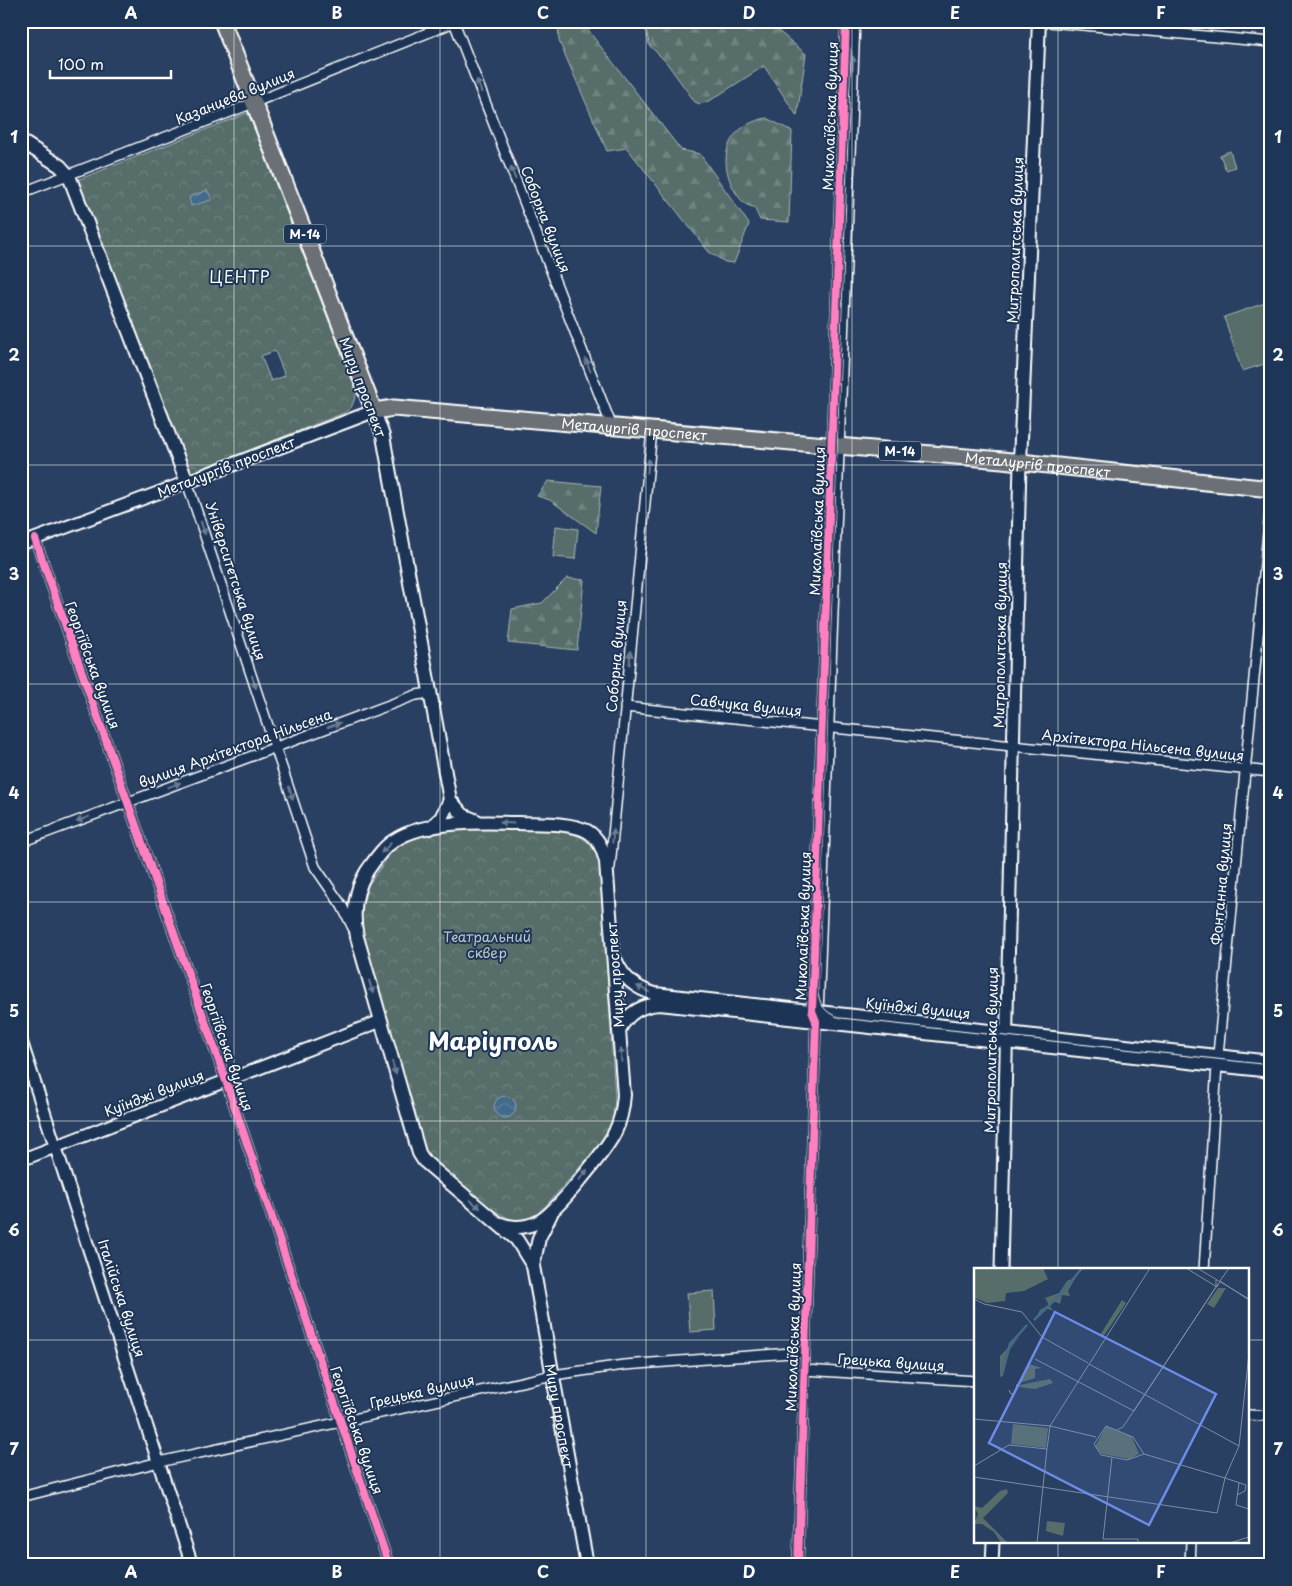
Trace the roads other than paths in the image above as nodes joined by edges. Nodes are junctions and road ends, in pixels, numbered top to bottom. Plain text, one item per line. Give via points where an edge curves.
1 (222, 21) edge
2 (846, 21) edge
3 (855, 21) edge
4 (1038, 21) edge
5 (456, 22) edge
6 (1271, 42) edge
7 (253, 104) junction
8 (21, 141) edge
9 (69, 176) junction
10 (21, 193) edge
11 (839, 330) junction
12 (374, 411) junction
13 (612, 427) junction
14 (652, 430) junction
15 (835, 446) junction
16 (1020, 462) junction
17 (187, 482) junction
18 (1271, 488) edge
19 (1271, 501) edge
20 (35, 539) junction
21 (21, 544) edge
22 (430, 693) junction
23 (625, 707) junction
24 (826, 727) junction
25 (1013, 746) junction
26 (276, 747) junction
27 (1245, 769) junction
28 (1271, 772) edge
29 (450, 800) junction
30 (128, 802) junction
31 (477, 821) junction
32 (430, 828) junction
33 (21, 842) edge
34 (608, 884) junction
35 (357, 937) junction
36 (613, 952) junction
37 (816, 1015) junction
38 (381, 1021) junction
39 (619, 1030) junction
40 (1006, 1038) junction
41 (21, 1041) edge
42 (1218, 1061) junction
43 (1271, 1062) edge
44 (1271, 1071) edge
45 (226, 1081) junction
46 (56, 1146) junction
47 (21, 1160) edge
48 (552, 1213) junction
49 (498, 1223) junction
50 (533, 1266) junction
51 (1001, 1268) edge
52 (1204, 1268) edge
53 (805, 1352) junction
54 (805, 1370) junction
55 (553, 1375) junction
56 (974, 1382) edge
57 (1250, 1415) edge
58 (1271, 1416) edge
59 (341, 1423) junction
60 (159, 1462) junction
61 (21, 1497) edge
62 (993, 1544) edge
63 (1191, 1544) edge
64 (192, 1565) edge
65 (389, 1565) edge
66 (587, 1565) edge
67 (798, 1565) edge
68 (992, 1565) edge
69 (1190, 1565) edge

1 - 7 highway, Миру проспект / М-14
2 - 11 street, Миколаївська вулиця
11 -> 3 street, Миколаївська вулиця
4 - 6 street
4 - 16 main road, Митрополитська вулиця
5 - 7 street, Казанцева вулиця
13 -> 5 street, Соборна вулиця
7 - 9 street, Казанцева вулиця
7 - 12 highway, Миру проспект / М-14
8 - 9 main road via 60,166
9 - 10 street, Казанцева вулиця
9 - 17 main road, Університетська вулиця
11 - 15 street, Миколаївська вулиця
12 - 13 highway, Металургів проспект / М-14 via 394,408
12 - 17 main road, Металургів проспект
12 - 22 main road, Миру проспект via 383,436
13 - 14 highway, Металургів проспект / М-14
14 - 15 highway, Металургів проспект / М-14
23 -> 14 street, Соборна вулиця
15 - 16 highway, Металургів проспект / М-14
15 - 24 street, Миколаївська вулиця
16 - 18 highway, Металургів проспект / М-14
16 - 25 street, Митрополитська вулиця
17 - 20 street, Металургів проспект
17 -> 26 street, Університетська вулиця
19 - 27 street, Фонтанна вулиця
20 - 21 street, Металургів проспект
20 - 30 street, Георгіївська вулиця
26 -> 22 street, вулиця Архітектора Нільсена via 416,695
22 - 29 main road, Миру проспект
23 - 24 street, Савчука вулиця
34 -> 23 street, Соборна вулиця
24 - 25 street, Савчука вулиця
24 - 37 street, Миколаївська вулиця
25 - 27 street, Архітектора Нільсена вулиця
25 - 40 street, Митрополитська вулиця
30 -> 26 street, вулиця Архітектора Нільсена
26 -> 35 street, Університетська вулиця via 315,867 342,906
27 - 28 street, Архітектора Нільсена вулиця
27 - 42 street, Фонтанна вулиця
29 - 31 main road via 463,815
29 - 32 main road via 441,818
30 -> 33 street, вулиця Архітектора Нільсена
30 - 45 street, Георгіївська вулиця
31 - 32 main road, Миру проспект
34 -> 31 main road, Миру проспект via 601,845 586,831 555,825
32 -> 35 main road, Миру проспект via 395,839 370,867 354,904
34 - 36 main road, Миру проспект
35 -> 38 main road, Миру проспект
37 -> 36 main road, Куїнджі вулиця via 648,992 627,978
36 - 39 main road, Миру проспект
37 - 39 main road, Куїнджі вулиця via 660,1004 636,1010
37 - 40 main road, Куїнджі вулиця
37 - 53 street, Миколаївська вулиця
38 - 45 street, Куїнджі вулиця
38 -> 49 main road, Миру проспект via 419,1153 424,1161
48 -> 39 main road, Миру проспект via 610,1141 620,1119 624,1095
40 - 42 main road, Куїнджі вулиця
40 - 51 street, Митрополитська вулиця
41 - 46 street, Італійська вулиця
42 - 43 main road, Куїнджі вулиця
42 - 44 main road, Куїнджі вулиця
42 - 52 street, Фонтанна вулиця
45 - 46 street, Куїнджі вулиця
45 - 59 street, Георгіївська вулиця
46 - 47 street, Куїнджі вулиця
46 - 60 street, Італійська вулиця
48 - 49 main road, Миру проспект via 526,1226 511,1228
48 - 50 main road, Миру проспект via 539,1238
49 - 50 main road, Миру проспект via 522,1247
50 - 55 main road, Миру проспект
53 - 54 street, Миколаївська вулиця
53 - 55 street, Грецька вулиця via 624,1365
54 - 56 street, Грецька вулиця
54 - 67 street, Миколаївська вулиця
55 - 59 street, Грецька вулиця
55 - 66 main road, Миру проспект
57 - 58 street
59 - 60 street, Грецька вулиця
59 - 65 street, Георгіївська вулиця
60 - 61 street, Грецька вулиця
60 - 64 street, Італійська вулиця
62 - 68 street
63 - 69 street

